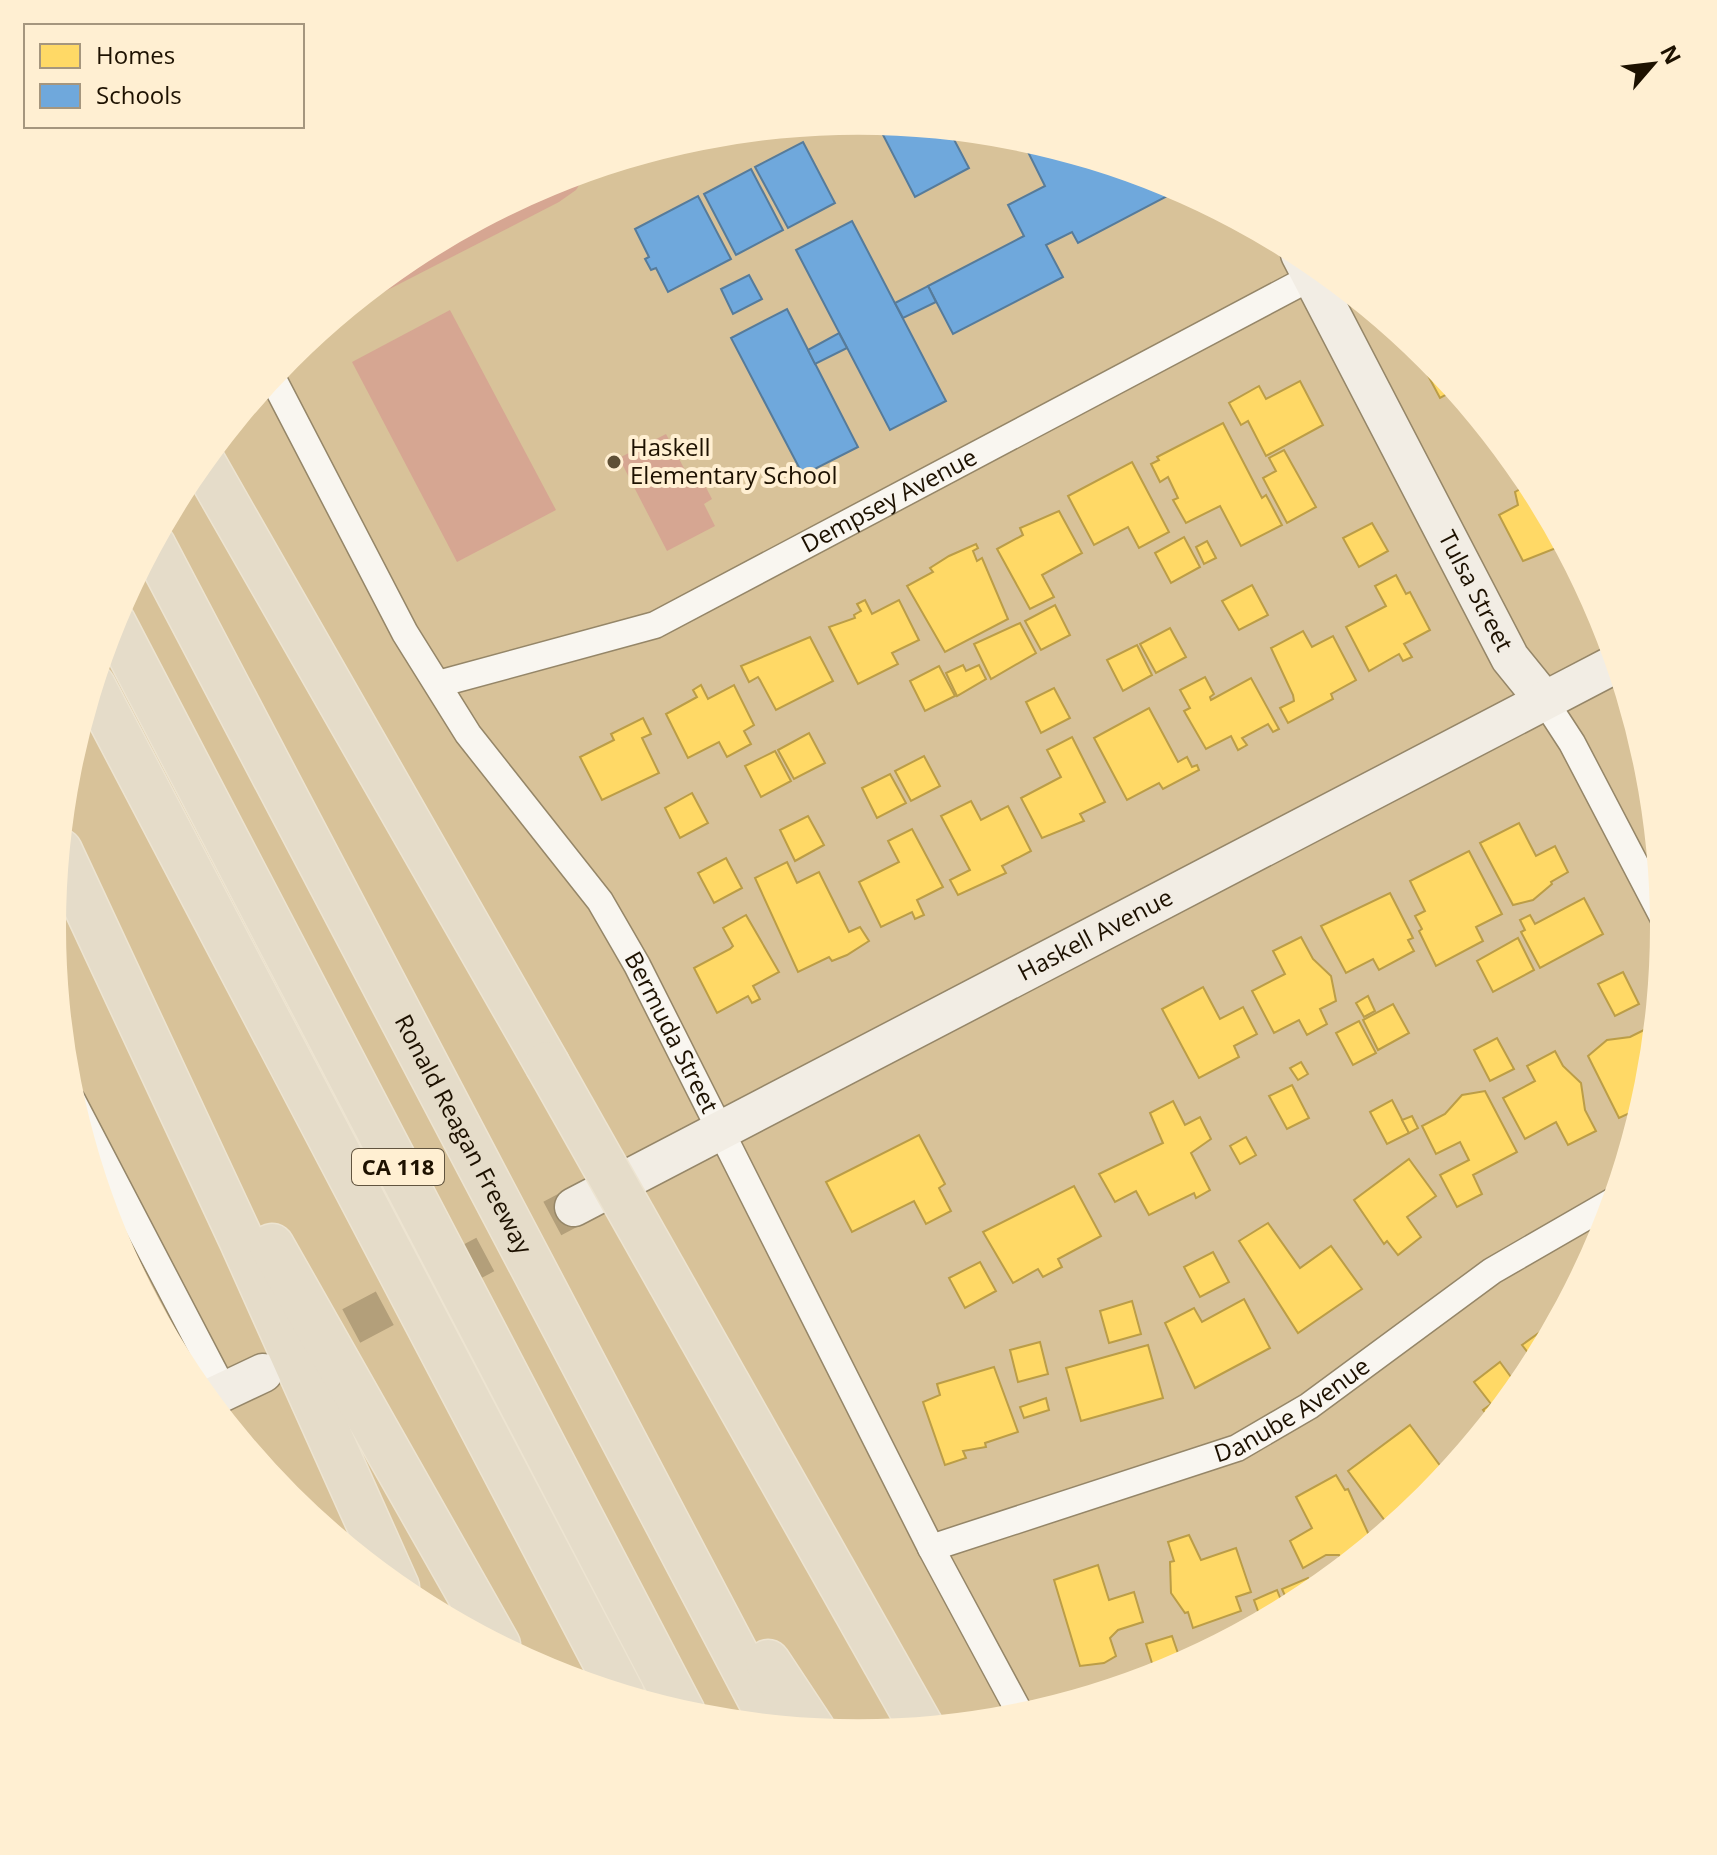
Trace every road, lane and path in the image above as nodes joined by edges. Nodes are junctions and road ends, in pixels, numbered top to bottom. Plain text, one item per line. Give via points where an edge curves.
1 (1303, 272) edge
2 (1321, 285) edge
3 (278, 389) edge
4 (210, 474) edge
5 (159, 556) edge
6 (121, 637) edge
7 (1607, 668) edge
8 (438, 684) junction
9 (100, 699) edge
10 (1544, 700) junction
11 (69, 870) edge
12 (1650, 891) edge
13 (108, 955) junction
14 (722, 1129) junction
15 (101, 1160) edge
16 (574, 1207) tunnel mouth
17 (1599, 1209) edge
18 (263, 1373) tunnel mouth
19 (209, 1380) edge
20 (218, 1394) edge
21 (643, 1473) junction
22 (931, 1548) junction
23 (386, 1563) edge
24 (488, 1628) edge
25 (615, 1682) edge
26 (675, 1698) edge
27 (1015, 1704) edge
28 (768, 1714) edge
29 (916, 1717) edge
30 (805, 1718) edge

1 - 8 street, Dempsey Avenue via 655,625
2 - 10 main road, Tulsa Street via 1510,658
3 - 8 street, Bermuda Street via 405,633
4 - 29 highway, bridge
5 - 21 highway, Ronald Reagan Freeway / CA 118
6 - 26 highway, CA 118
7 - 10 main road, Haskell Avenue
8 - 14 street, Bermuda Street via 468,734 600,901
9 - 25 highway, CA 118
10 - 12 street, Tulsa Street
10 - 14 main road, Haskell Avenue
11 - 13 highway
13 - 23 highway
13 - 24 highway
14 - 16 main road, Haskell Avenue
14 - 22 street, Bermuda Street
15 - 19 street
17 - 22 street, Danube Avenue via 1492,1271 1309,1406 1237,1448
18 - 20 main road
21 - 28 highway, Ronald Reagan Freeway / CA 118
21 - 30 highway
22 - 27 street, Bermuda Street

